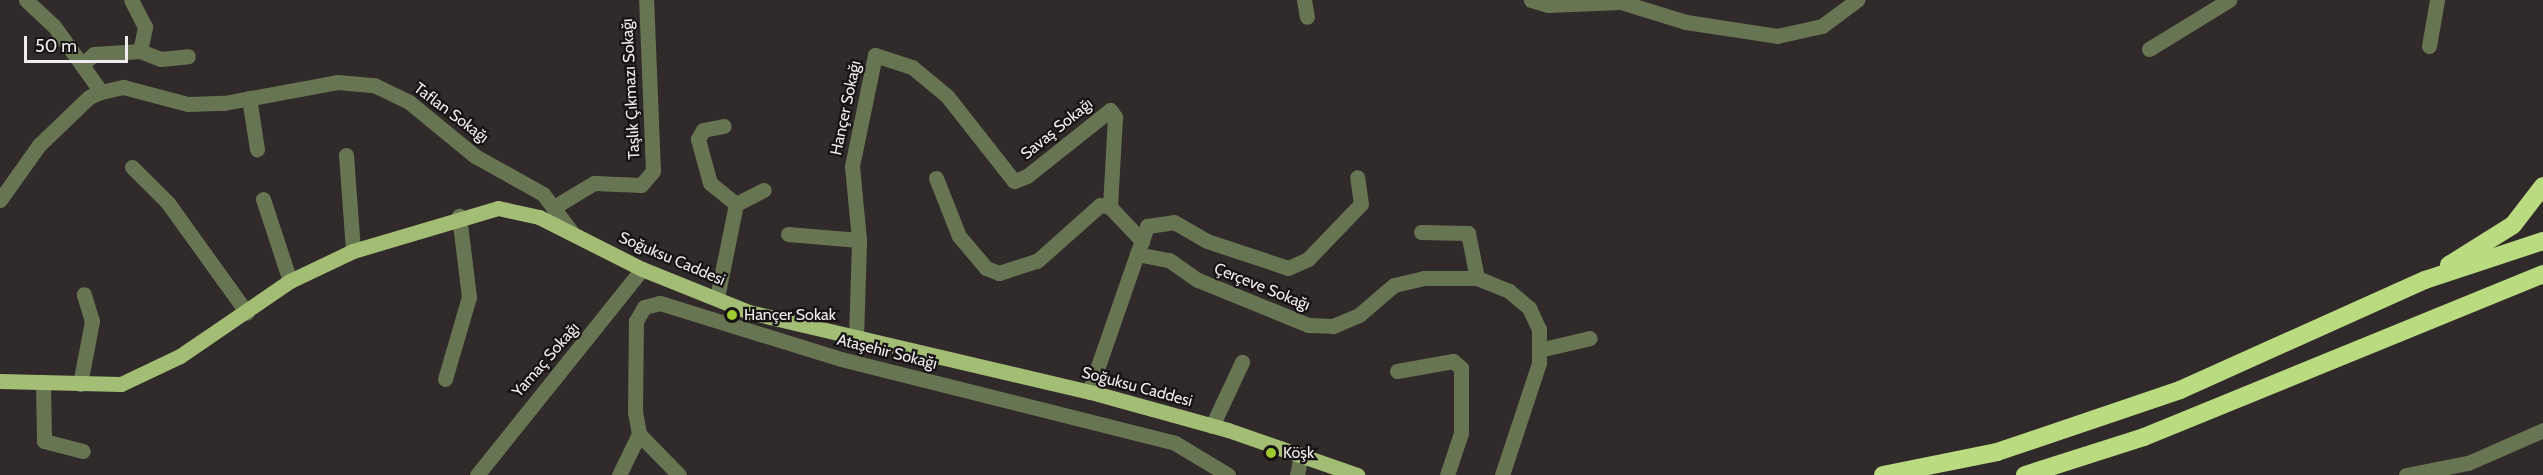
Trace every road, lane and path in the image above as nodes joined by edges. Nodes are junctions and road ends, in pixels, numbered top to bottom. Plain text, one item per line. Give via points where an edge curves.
1 (26, 0) edge
2 (131, 0) edge
3 (646, 0) edge
4 (1304, 0) edge
5 (1531, 0) edge
6 (1857, 0) edge
7 (2229, 0) edge
8 (2437, 0) edge
9 (1306, 17) dead end
10 (2428, 46) dead end
11 (2149, 49) dead end
12 (140, 51) junction
13 (875, 55) joint
14 (188, 56) dead end
15 (82, 66) junction
16 (101, 92) junction
17 (249, 98) junction
18 (724, 126) dead end
19 (257, 150) dead end
20 (346, 155) dead end
21 (132, 167) dead end
22 (1357, 177) dead end
23 (936, 178) dead end
24 (2543, 186) edge
25 (764, 190) dead end
26 (262, 199) dead end
27 (0, 200) edge
28 (736, 204) junction
29 (554, 207) junction
30 (1110, 207) junction
31 (459, 216) junction
32 (571, 231) junction
33 (1421, 232) dead end
34 (788, 234) dead end
35 (859, 240) junction
36 (2543, 241) edge
37 (1139, 248) junction
38 (352, 251) junction
39 (642, 269) junction
40 (2542, 275) edge
41 (1477, 278) junction
42 (2425, 280) junction
43 (290, 281) junction
44 (84, 294) dead end
45 (717, 298) junction
46 (247, 313) junction
47 (856, 338) junction
48 (1590, 338) dead end
49 (1539, 350) junction
50 (1242, 362) dead end
51 (1396, 371) dead end
52 (445, 379) dead end
53 (0, 381) edge
54 (43, 382) junction
55 (80, 384) junction
56 (1089, 392) junction
57 (1212, 426) junction
58 (2543, 430) edge
59 (639, 434) junction
60 (82, 451) dead end
61 (1301, 454) junction
62 (2468, 469) edge
63 (1329, 470) edge
64 (477, 475) edge
65 (619, 475) edge
66 (679, 475) edge
67 (1228, 475) edge
68 (1297, 475) edge
69 (1357, 475) edge
70 (1448, 475) edge
71 (1502, 475) edge
72 (1883, 475) edge
73 (2025, 475) edge
74 (2406, 475) edge

1 - 15 street via 54,26
2 - 12 street via 145,27
3 - 29 street, Taşlık Çıkmazı Sokağı via 652,171 640,185 594,183
4 - 9 street
5 - 6 street via 1548,5 1621,2 1686,22 1778,36 1821,27
7 - 11 street
8 - 10 street
12 - 14 street via 161,59
12 - 15 street via 94,54
13 - 30 street, Savaş Sokağı via 912,67 947,96 1014,181 1028,176 1110,110 1115,117
13 - 35 street, Hançer Sokağı via 852,166
15 - 16 street
16 - 17 street, Taflan Sokağı via 123,87 188,104
16 - 27 street, Taflan Sokağı via 89,96 39,145
17 - 19 street
17 - 29 street, Taflan Sokağı via 337,82 374,85 409,102 475,156 528,183
18 - 28 street via 703,130 698,139 710,183
20 - 38 street
21 - 46 street via 168,203
22 - 37 street via 1361,204 1308,259 1288,268 1207,241 1174,222 1147,226
23 - 30 street via 958,236 986,268 999,273 1037,261 1090,210
24 - 42 highway via 2513,225
25 - 28 street
26 - 43 street
28 - 45 street
29 - 32 street, Taflan Sokağı
30 - 37 street
31 - 32 main road, Soğuksu Caddesi via 498,208
31 - 38 main road, Soğuksu Caddesi
31 - 52 street via 469,297
32 - 39 main road, Soğuksu Caddesi
33 - 41 street via 1468,232
34 - 35 street
35 - 47 street, Hançer Sokağı
36 - 42 highway
37 - 41 street, Çerçeve Sokağı via 1169,260 1198,280 1308,326 1333,326 1359,315 1394,285 1424,278
37 - 56 street
38 - 43 main road, Soğuksu Caddesi
39 - 45 main road, Soğuksu Caddesi
39 - 64 street, Yamaç Sokağı
40 - 73 highway via 2144,437
41 - 49 street, Çerçeve Sokağı via 1509,291 1529,308 1539,329
42 - 72 highway via 2180,390 1997,452
43 - 46 main road, Soğuksu Caddesi
44 - 55 street via 92,321
45 - 47 main road, Soğuksu Caddesi via 749,312
46 - 55 main road, Soğuksu Caddesi via 121,384
47 - 56 main road, Soğuksu Caddesi
48 - 49 street
49 - 71 street, Çerçeve Sokağı
50 - 57 street
51 - 70 street via 1453,361 1461,368 1461,433
53 - 54 main road, Soğuksu Caddesi
54 - 55 main road, Soğuksu Caddesi
54 - 60 street via 44,441
56 - 57 main road, Soğuksu Caddesi
57 - 61 main road, Soğuksu Caddesi
58 - 62 street
59 - 65 street
59 - 66 street
59 - 67 street, Ataşehir Sokağı via 636,321 644,307 660,303 841,359 1175,443
61 - 63 main road, Soğuksu Caddesi
61 - 68 street
62 - 74 street
63 - 69 main road, Soğuksu Caddesi

